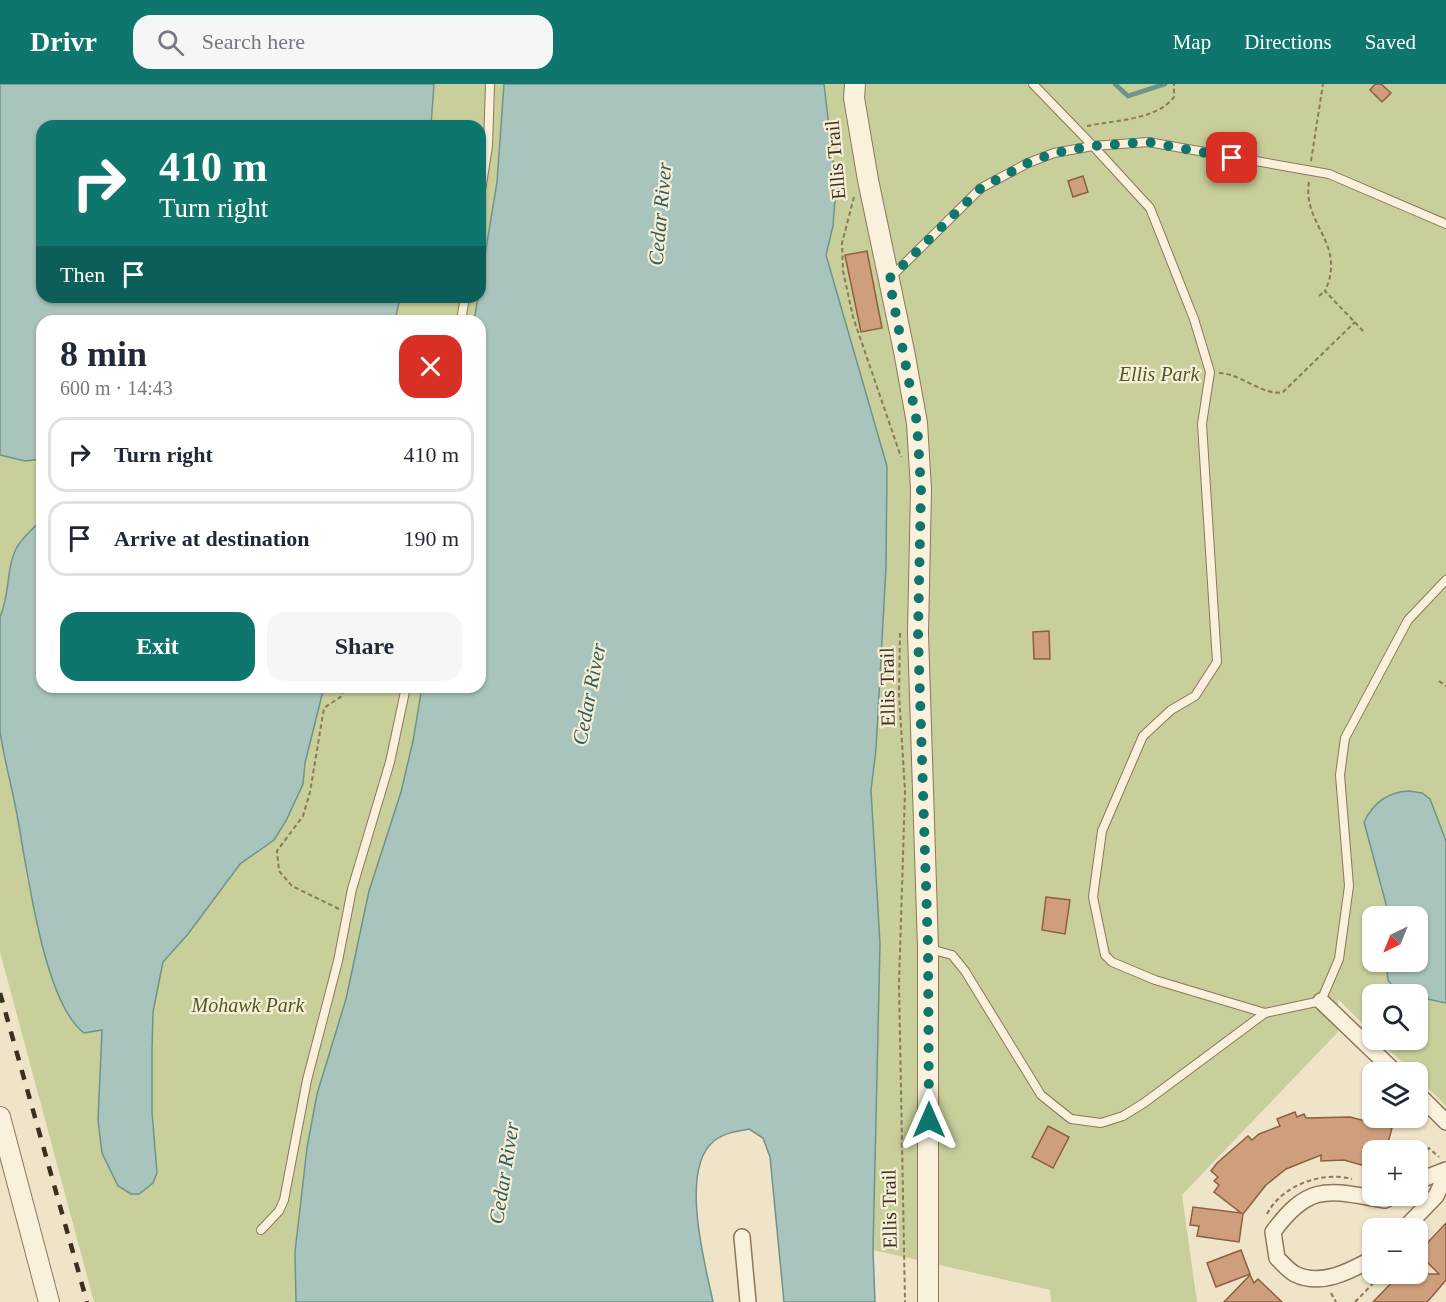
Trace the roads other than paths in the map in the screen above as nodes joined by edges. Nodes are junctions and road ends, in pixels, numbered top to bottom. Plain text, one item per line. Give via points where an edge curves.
1 (490, 84) edge
2 (855, 84) edge
3 (869, 84) edge
4 (1033, 84) edge
5 (1093, 146) junction
6 (863, 149) junction
7 (486, 159) edge
8 (1446, 224) edge
9 (889, 279) junction
10 (1446, 580) edge
11 (405, 693) edge
12 (928, 948) junction
13 (1321, 1001) junction
14 (1265, 1013) junction
15 (1385, 1062) edge
16 (1428, 1104) edge
17 (0, 1118) edge
18 (1446, 1122) edge
19 (1446, 1170) edge
20 (1446, 1175) edge
21 (1428, 1177) edge
22 (1362, 1196) edge
23 (1415, 1218) edge
24 (261, 1230) dead end
25 (742, 1237) dead end
26 (1362, 1264) edge
27 (49, 1302) edge
28 (748, 1302) edge
29 (928, 1302) edge

1 - 7 lane
2 - 6 street
3 - 6 street
4 - 5 lane
5 - 8 lane via 1148,142 1329,174
5 - 9 lane via 1054,153 981,188
5 - 14 lane via 1150,208 1194,319 1210,372 1202,424 1217,662 1195,696 1171,710 1143,736 1102,831 1093,897 1105,955 1112,962 1155,980
6 - 9 street
9 - 12 street via 917,423 921,489 918,633
10 - 13 lane via 1408,620 1345,738 1340,776 1349,886 1339,959
11 - 24 lane via 390,762 362,848 336,971 307,1080 284,1200 279,1212
12 - 14 lane via 952,955 1041,1095 1071,1119 1101,1123 1123,1116
12 - 29 street
13 - 14 lane
13 - 15 street
16 - 18 street
17 - 27 street
19 - 21 street
20 - 23 street via 1436,1196
22 - 26 street via 1333,1191 1310,1196 1288,1210 1273,1232 1277,1258 1295,1275 1323,1279
25 - 28 street

